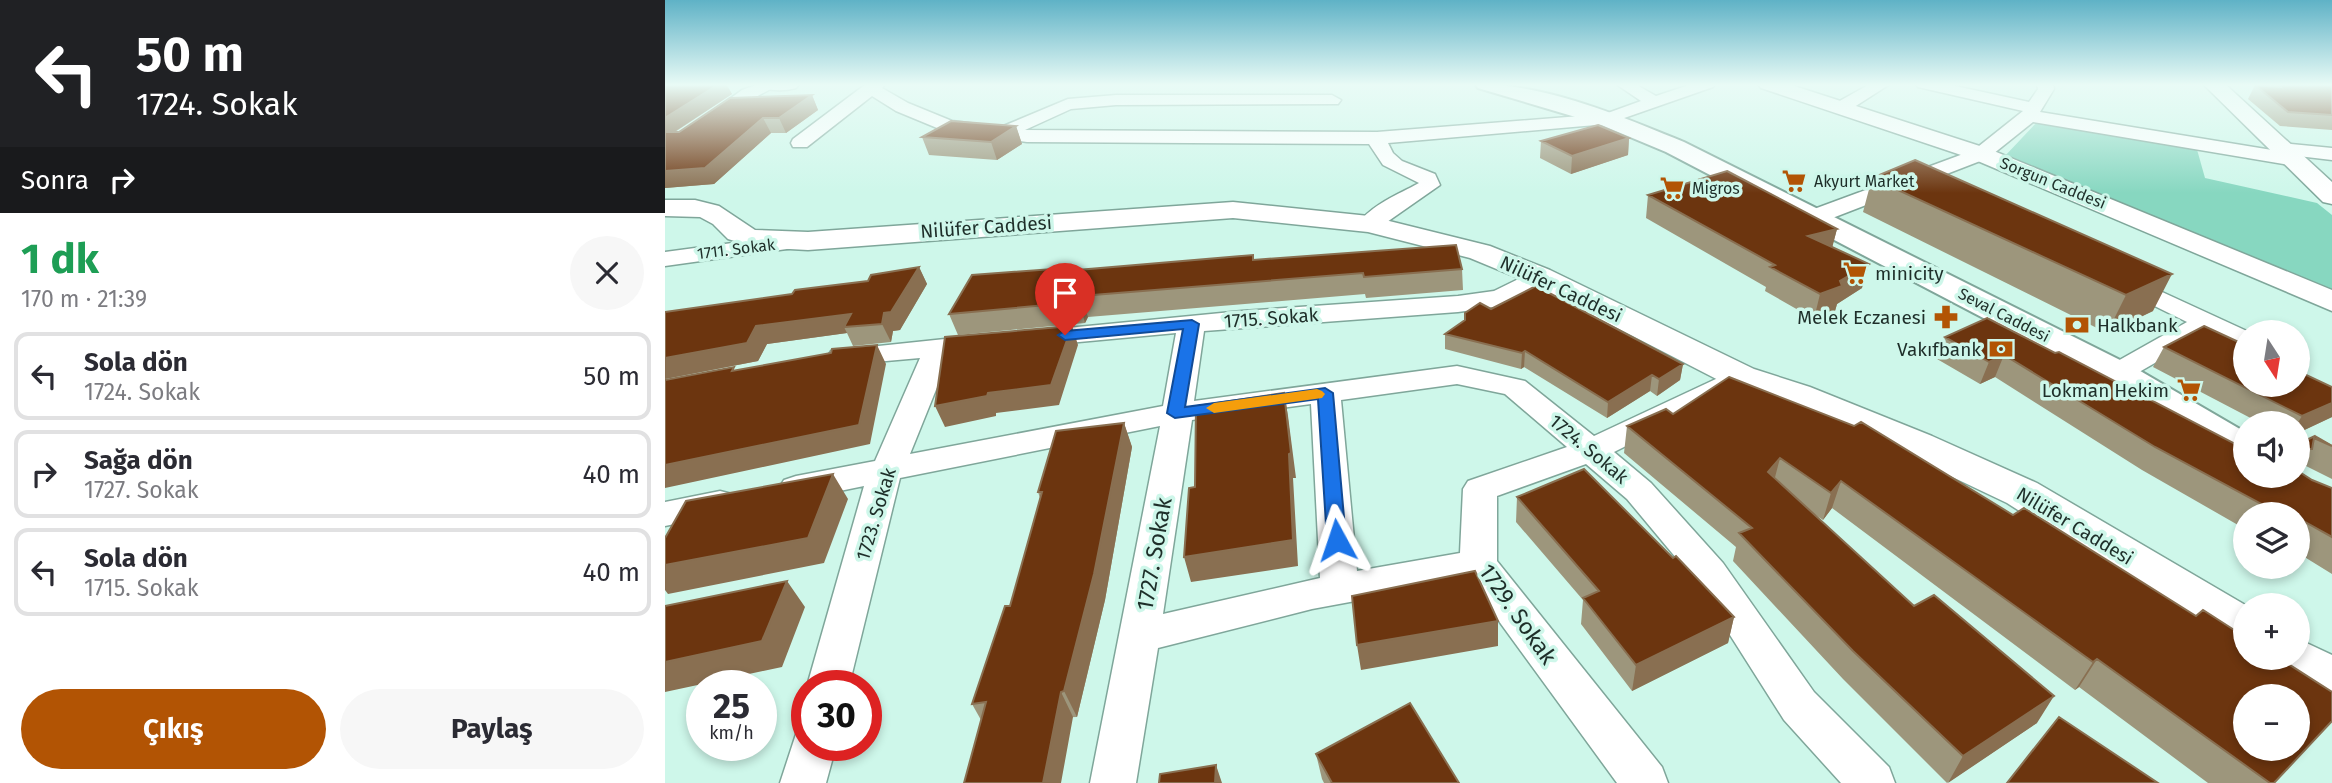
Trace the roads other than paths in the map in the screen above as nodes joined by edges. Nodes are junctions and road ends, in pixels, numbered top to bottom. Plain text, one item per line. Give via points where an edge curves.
1 (709, 121) edge
2 (829, 121) edge
3 (935, 121) edge
4 (1031, 121) edge
5 (1588, 121) edge
6 (1611, 121) edge
7 (1882, 121) edge
8 (2021, 121) edge
9 (2083, 121) edge
10 (2251, 121) edge
11 (691, 133) edge
12 (1003, 133) junction
13 (1377, 138) junction
14 (800, 143) dead end
15 (1980, 154) junction
16 (2285, 154) junction
17 (2332, 154) edge
18 (1916, 180) junction
19 (1940, 192) edge
20 (2332, 196) edge
21 (665, 208) edge
22 (1814, 217) junction
23 (1369, 225) junction
24 (808, 241) junction
25 (665, 259) edge
26 (2098, 269) edge
27 (1539, 276) junction
28 (2332, 301) edge
29 (2207, 322) junction
30 (1192, 324) junction
31 (2233, 335) edge
32 (939, 347) junction
33 (820, 361) edge
34 (2117, 373) junction
35 (1741, 377) junction
36 (1325, 393) junction
37 (1175, 413) junction
38 (2233, 443) edge
39 (1590, 451) junction
40 (887, 471) junction
41 (665, 514) edge
42 (1478, 564) junction
43 (1340, 589) junction
44 (2233, 622) edge
45 (1139, 636) junction
46 (2310, 668) edge
47 (832, 670) edge
48 (2332, 682) edge
49 (809, 761) edge
50 (803, 783) edge
51 (1113, 783) edge
52 (1644, 783) edge
53 (1872, 783) edge

1 - 11 street
2 - 14 street
3 - 12 street
4 - 12 street
5 - 13 street
6 - 22 main road, Seval Caddesi via 1675,147
7 - 15 street, Sorgun Caddesi
8 - 15 street
9 - 16 street
10 - 16 street
12 - 13 street
13 - 23 street via 1381,155 1391,164 1428,178 1430,185
15 - 18 street
15 - 28 street, Sorgun Caddesi
16 - 17 street
16 - 20 street
18 - 19 street
18 - 22 street
21 - 24 street, Nilüfer Caddesi via 713,212 726,219 735,232 756,239
22 - 34 main road, Seval Caddesi
23 - 24 street, Nilüfer Caddesi via 1233,210
23 - 27 street, Nilüfer Caddesi via 1481,252
24 - 25 street, 1711. Sokak
26 - 29 street
27 - 30 street, 1715. Sokak via 1490,300
27 - 35 street, Nilüfer Caddesi
29 - 31 street
29 - 34 street
30 - 32 street, 1715. Sokak
30 - 37 street, 1727. Sokak
32 - 33 street, 1715. Sokak
32 - 40 street, 1723. Sokak
34 - 38 main road, Seval Caddesi
35 - 39 street, 1729. Sokak
35 - 44 street, Nilüfer Caddesi via 1797,395 2022,492
36 - 37 street, 1724. Sokak
36 - 39 street, 1724. Sokak via 1457,375 1515,387
36 - 43 street
37 - 40 street, 1724. Sokak
37 - 45 street, 1727. Sokak
39 - 42 street, 1729. Sokak via 1480,489
39 - 53 street, 1724. Sokak via 1639,491 1710,573 1799,706
40 - 41 street, 1724. Sokak
40 - 47 street, 1723. Sokak
42 - 43 street
42 - 52 street, 1729. Sokak
43 - 45 street
45 - 51 street, 1727. Sokak
46 - 48 street
49 - 50 street

